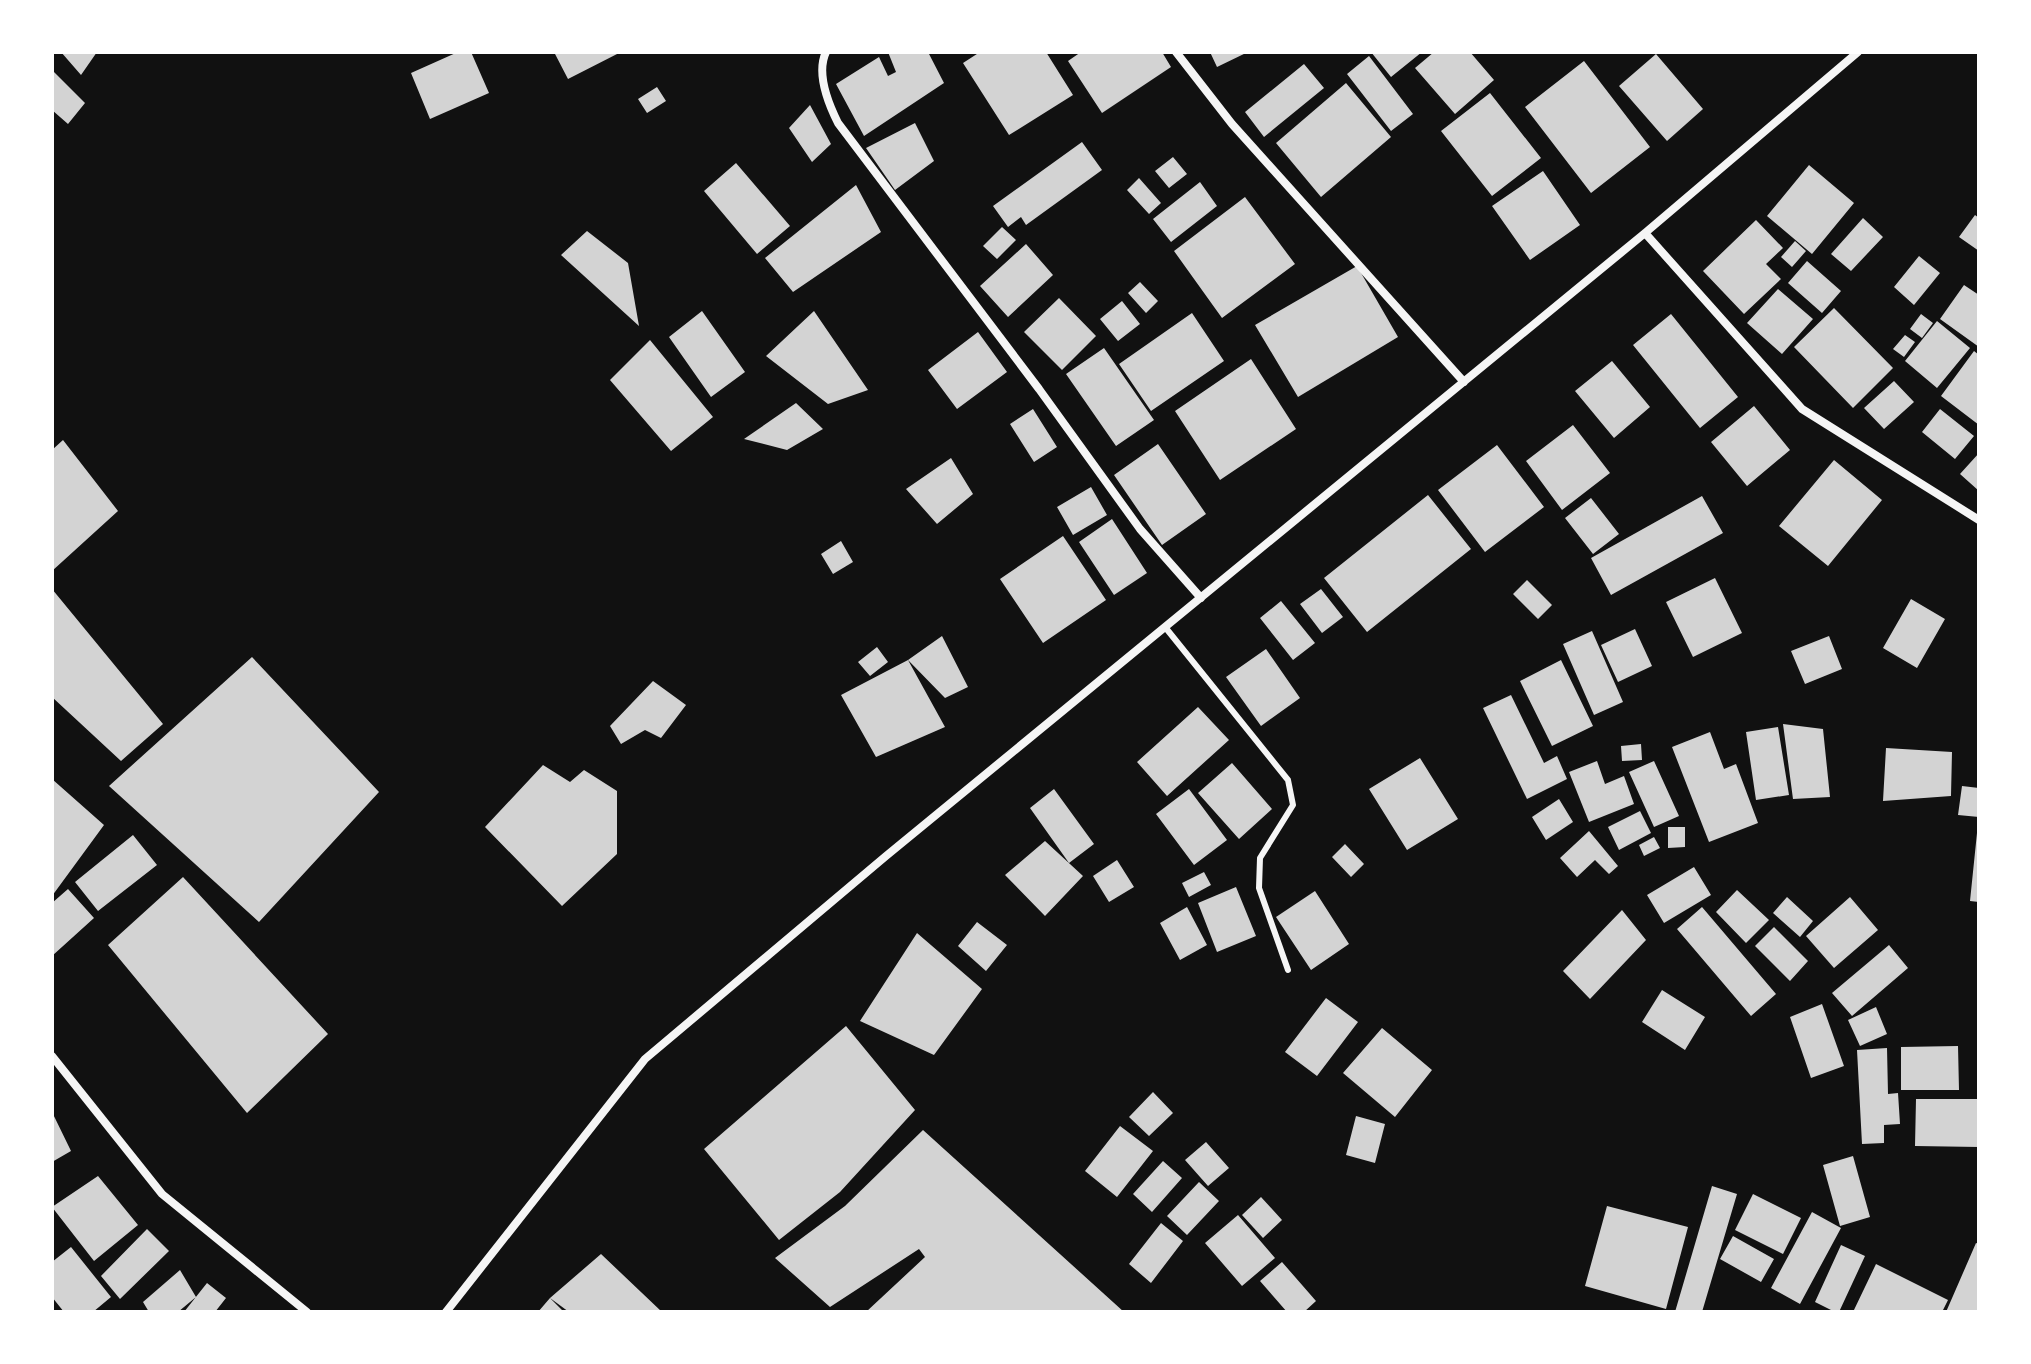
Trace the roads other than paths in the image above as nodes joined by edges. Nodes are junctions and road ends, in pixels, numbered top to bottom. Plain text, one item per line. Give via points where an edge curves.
1 (826, 52) edge
2 (1176, 52) edge
3 (1858, 52) edge
4 (1645, 233) junction
5 (1464, 382) junction
6 (1979, 520) edge
7 (1201, 598) junction
8 (1165, 627) junction
9 (1288, 970) dead end
10 (52, 1056) edge
11 (307, 1312) edge
12 (446, 1312) edge

1 - 7 street via 824,83 838,123 1140,529
2 - 5 street via 1232,124
3 - 4 street
4 - 5 street
4 - 6 street via 1802,409
5 - 7 street
7 - 8 street
8 - 9 lane via 1288,780 1293,805 1260,858 1259,888
8 - 12 street via 645,1059
10 - 11 street via 162,1194

